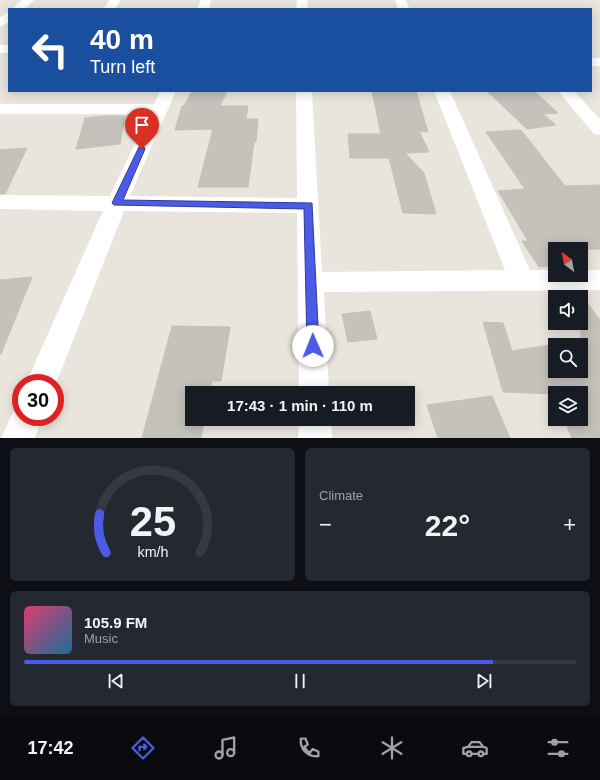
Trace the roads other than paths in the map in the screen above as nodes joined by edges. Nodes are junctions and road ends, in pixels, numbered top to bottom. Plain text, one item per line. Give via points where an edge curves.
1 (29, 0) edge
2 (116, 0) edge
3 (19, 8) edge
4 (110, 8) edge
5 (8, 17) edge
6 (0, 23) edge
7 (304, 92) edge
8 (442, 92) edge
9 (567, 92) edge
10 (164, 100) edge
11 (0, 109) edge
12 (600, 130) edge
13 (0, 202) edge
14 (117, 203) junction
15 (309, 206) junction
16 (600, 280) edge
17 (522, 281) junction
18 (311, 282) junction
19 (45, 374) edge
20 (314, 386) edge
21 (23, 426) edge
22 (315, 426) edge
23 (18, 438) edge
24 (315, 438) edge

1 - 3 street
2 - 4 street
5 - 6 street
7 - 15 street
8 - 17 street
9 - 12 street
10 - 11 street
10 - 14 street
13 - 14 street
14 - 15 street
14 - 19 street
15 - 18 street
16 - 17 street
17 - 18 street
18 - 20 street
21 - 23 street
22 - 24 street

